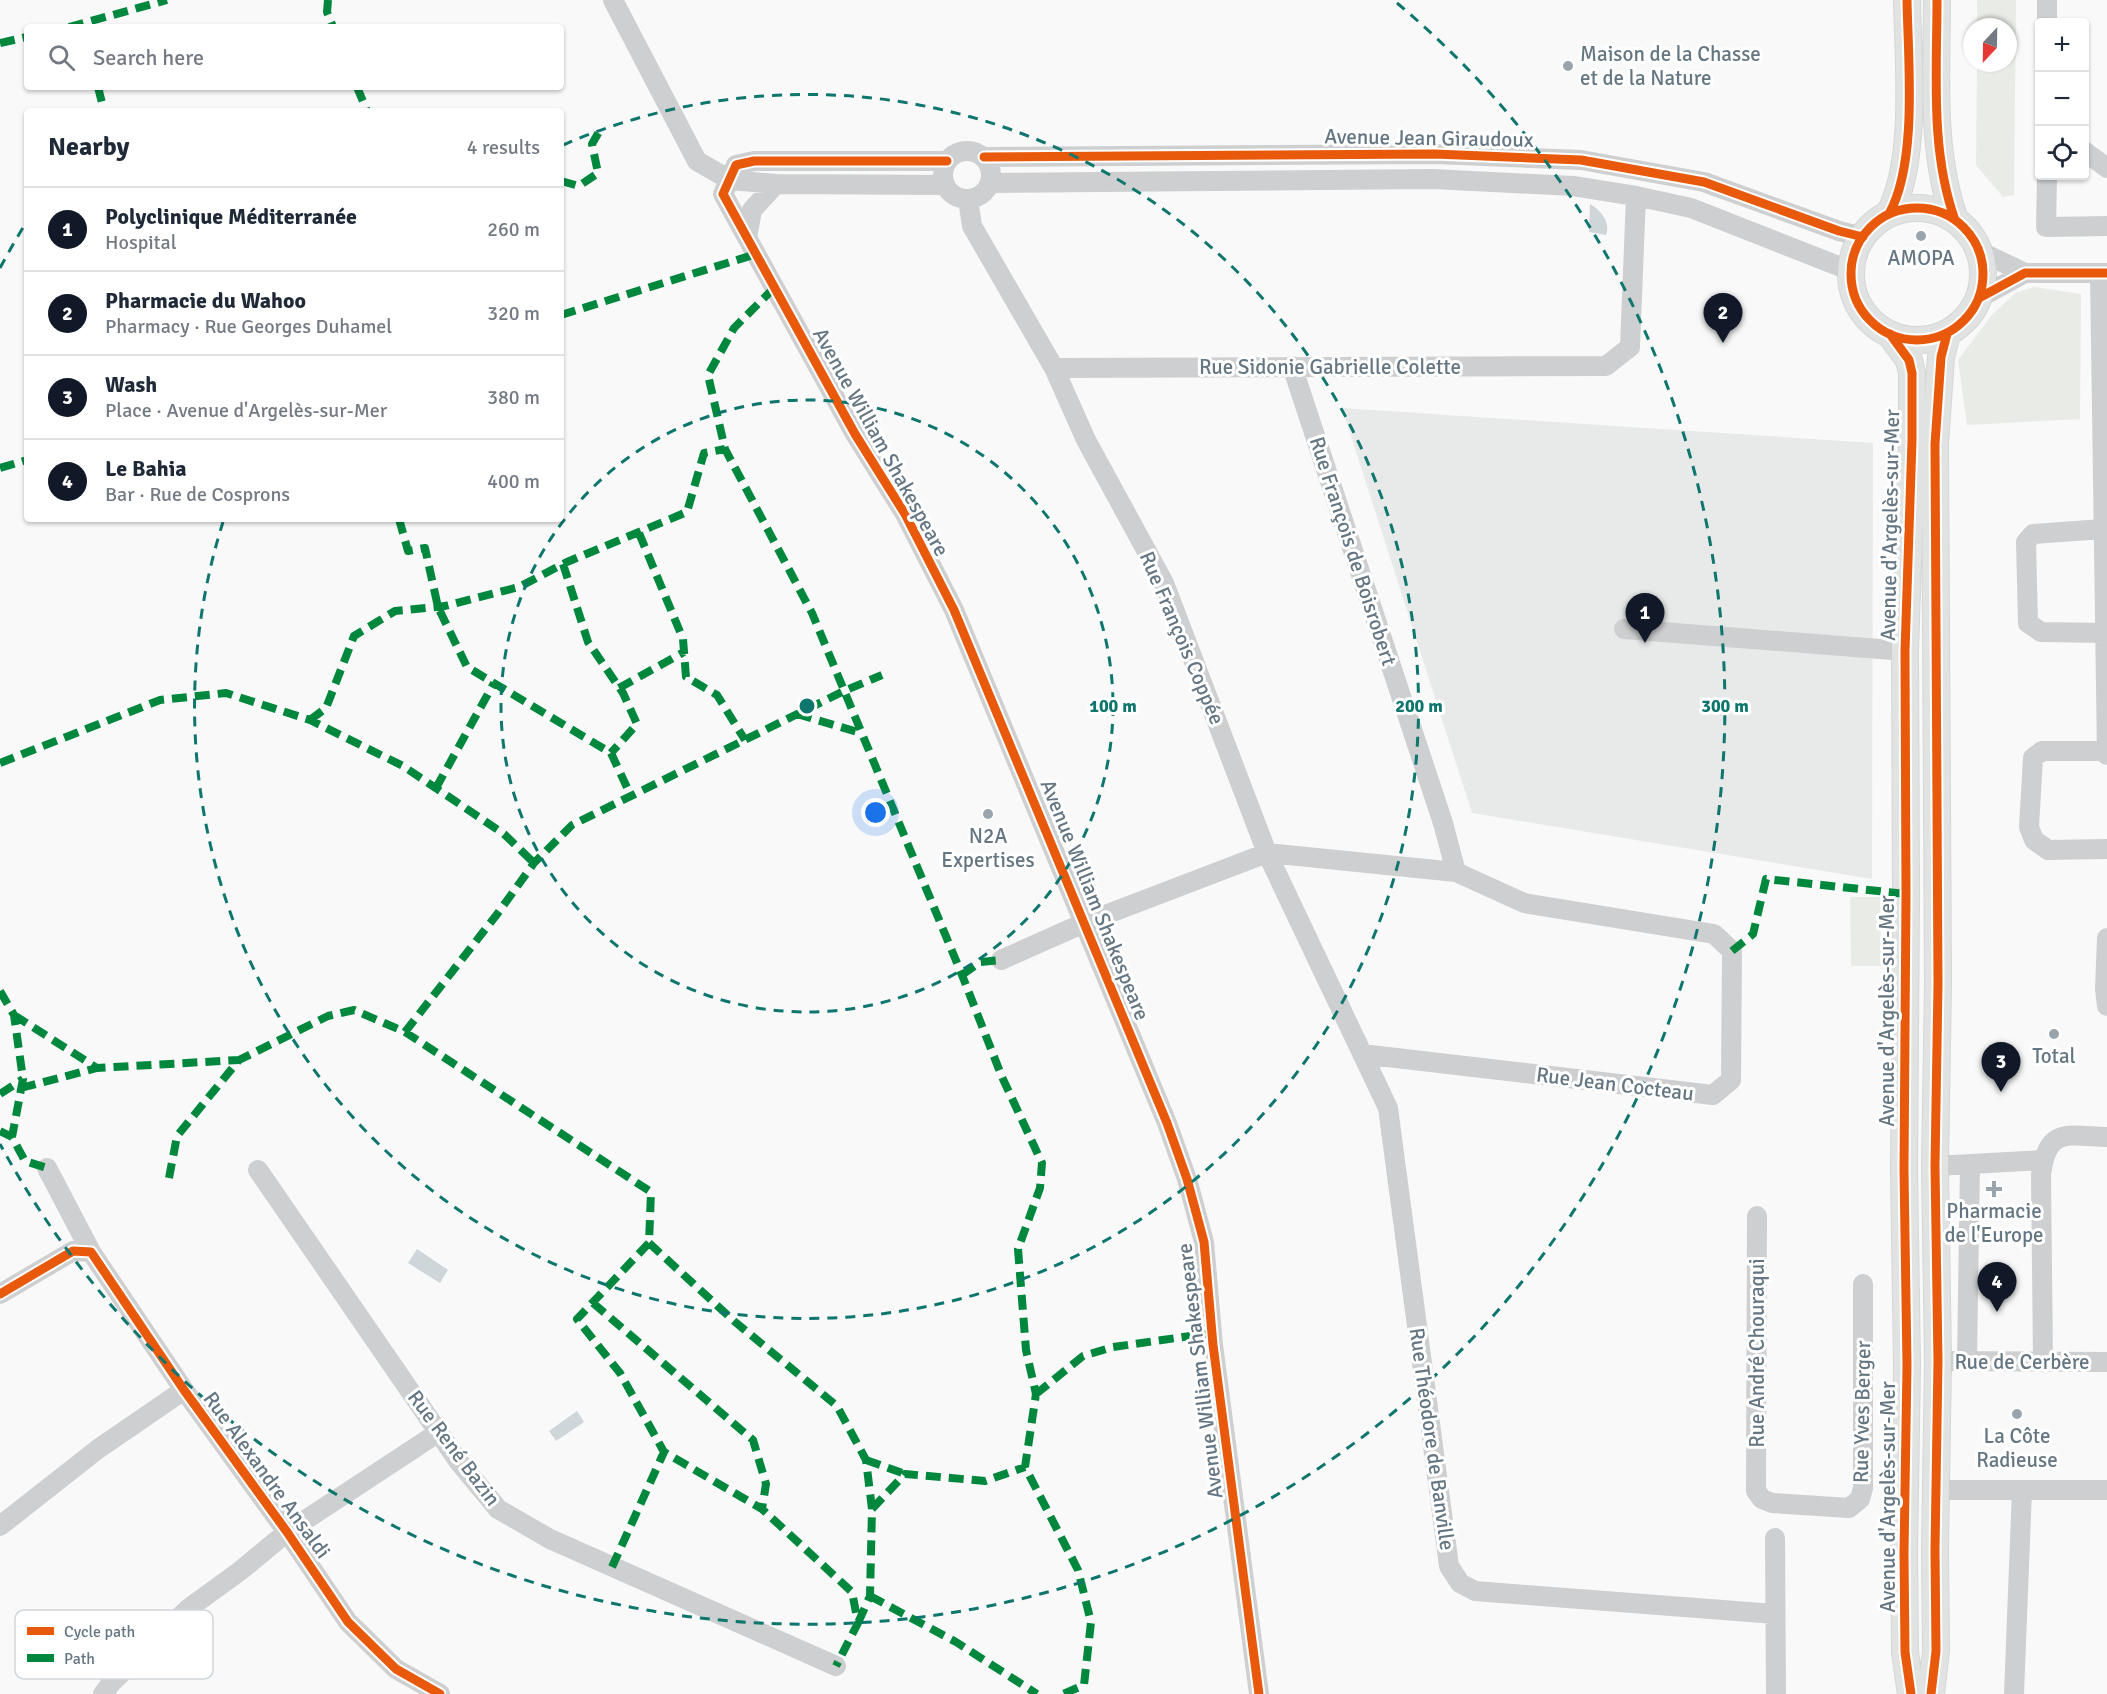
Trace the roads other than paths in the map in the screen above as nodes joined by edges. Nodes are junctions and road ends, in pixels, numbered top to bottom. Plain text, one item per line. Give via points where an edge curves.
1 (614, 0) edge
2 (1907, 0) edge
3 (1937, 0) edge
4 (2046, 0) edge
5 (2047, 18) edge
6 (2089, 154) edge
7 (984, 157) junction
8 (947, 161) junction
9 (2107, 168) edge
10 (730, 180) junction
11 (2047, 180) edge
12 (990, 183) junction
13 (776, 184) junction
14 (945, 185) junction
15 (1636, 196) junction
16 (968, 199) junction
17 (752, 210) junction
18 (1889, 214) junction
19 (1955, 220) junction
20 (2107, 226) edge
21 (1863, 237) junction
22 (747, 238) junction
23 (1979, 251) junction
24 (1851, 272) junction
25 (2025, 273) junction
26 (2104, 273) edge
27 (1980, 298) junction
28 (1890, 334) junction
29 (1947, 334) junction
30 (1292, 366) junction
31 (1054, 368) junction
32 (2103, 529) junction
33 (1624, 628) dead end
34 (2106, 633) edge
35 (1905, 651) junction
36 (2107, 753) edge
37 (2107, 849) edge
38 (1267, 853) junction
39 (1456, 872) junction
40 (1084, 923) junction
41 (2107, 938) edge
42 (1001, 960) dead end
43 (2107, 1006) edge
44 (1362, 1054) junction
45 (2107, 1137) edge
46 (2043, 1160) junction
47 (1970, 1164) junction
48 (1935, 1166) junction
49 (47, 1168) dead end
50 (258, 1170) dead end
51 (1757, 1216) dead end
52 (91, 1252) junction
53 (1863, 1284) dead end
54 (0, 1294) edge
55 (1938, 1361) junction
56 (1967, 1362) junction
57 (2043, 1362) junction
58 (2107, 1362) edge
59 (184, 1390) junction
60 (439, 1432) junction
61 (1936, 1490) junction
62 (2107, 1490) edge
63 (1756, 1491) joint
64 (2022, 1491) junction
65 (0, 1526) edge
66 (287, 1532) junction
67 (1775, 1538) dead end
68 (187, 1610) edge
69 (1775, 1614) junction
70 (836, 1666) dead end
71 (115, 1679) edge
72 (103, 1694) edge
73 (440, 1694) edge
74 (1259, 1694) edge
75 (1776, 1694) edge
76 (1911, 1694) edge
77 (1931, 1694) edge
78 (2014, 1694) edge

1 - 10 street via 697,161
2 - 18 main road via 1905,167
3 - 19 main road via 1939,153
4 - 5 street
6 - 9 street
7 - 8 street via 966,150
7 - 12 street via 990,165
7 - 21 street, Avenue Jean Giraudoux via 1435,154 1581,160 1704,182
8 - 10 street via 754,161 736,165
8 - 14 street via 942,175
10 - 13 street
10 - 17 street
10 - 22 street, Avenue William Shakespeare via 723,195
11 - 20 street via 2046,226
12 - 15 street, Avenue Jean Giraudoux via 1433,179 1573,186
12 - 16 street via 977,197
13 - 14 street
13 - 17 street
14 - 16 street via 958,198
15 - 24 street, Avenue Jean Giraudoux via 1692,208
15 - 30 street, Rue Sidonie Gabrielle Colette via 1630,347 1606,366
16 - 31 street, Rue François Coppée via 972,226
17 - 22 street
18 - 19 main road via 1923,208
18 - 21 main road
19 - 23 main road via 1970,234
21 - 24 main road
22 - 40 street, Avenue William Shakespeare via 855,434 905,514 954,610
23 - 25 street
23 - 27 main road via 1983,267
24 - 28 main road via 1860,307 1872,322
25 - 26 street
25 - 27 street
26 - 32 street
27 - 29 main road via 1966,319
28 - 29 main road via 1909,340
28 - 35 main road, Avenue d'Argelès-sur-Mer via 1909,360 1912,373
29 - 48 main road, Avenue d'Argelès-sur-Mer via 1941,357 1935,444
30 - 31 street, Rue Sidonie Gabrielle Colette
30 - 39 street, Rue François de Boisrobert
31 - 38 street, Rue François Coppée via 1086,440 1164,583
32 - 34 street
32 - 34 street via 2033,534 2026,542 2028,624 2041,632
33 - 35 street
34 - 36 street
35 - 76 main road, Avenue d'Argelès-sur-Mer via 1904,1564 1905,1652
36 - 37 street via 2042,750 2033,758 2029,827 2034,840 2048,850
38 - 39 street, Rue Jean Cocteau
38 - 40 street
38 - 44 street, Rue François Coppée
39 - 44 street, Rue Jean Cocteau via 1524,903 1714,934 1732,951 1731,1080 1713,1095
40 - 42 street
40 - 74 street, Avenue William Shakespeare via 1167,1123 1204,1242 1213,1345
41 - 43 street
44 - 69 street, Rue Théodore de Banville via 1388,1108 1449,1566 1460,1583 1475,1591
45 - 46 street via 2061,1136 2049,1144
46 - 47 street
46 - 57 street
47 - 48 street
47 - 56 street
48 - 55 main road, Avenue d'Argelès-sur-Mer
49 - 52 street, Rue Alexandre Ansaldi
50 - 60 street, Rue René Bazin
51 - 63 street, Rue André Chouraqui
52 - 54 street via 73,1251
52 - 59 street, Rue Alexandre Ansaldi
53 - 63 street, Rue Yves Berger via 1860,1499 1849,1508 1772,1503
55 - 56 street, Rue de Cerbère
55 - 61 main road, Avenue d'Argelès-sur-Mer
56 - 57 street, Rue de Cerbère
57 - 58 street, Rue de Cerbère
59 - 65 street via 98,1449
59 - 66 street, Rue Alexandre Ansaldi
60 - 66 street
60 - 70 street, Rue René Bazin via 498,1509 550,1539
61 - 64 street
61 - 77 main road, Avenue d'Argelès-sur-Mer via 1936,1651
62 - 64 street
64 - 78 street
66 - 68 street
66 - 73 street, Rue Alexandre Ansaldi via 348,1622 396,1669
67 - 69 street
69 - 75 street
71 - 72 street

